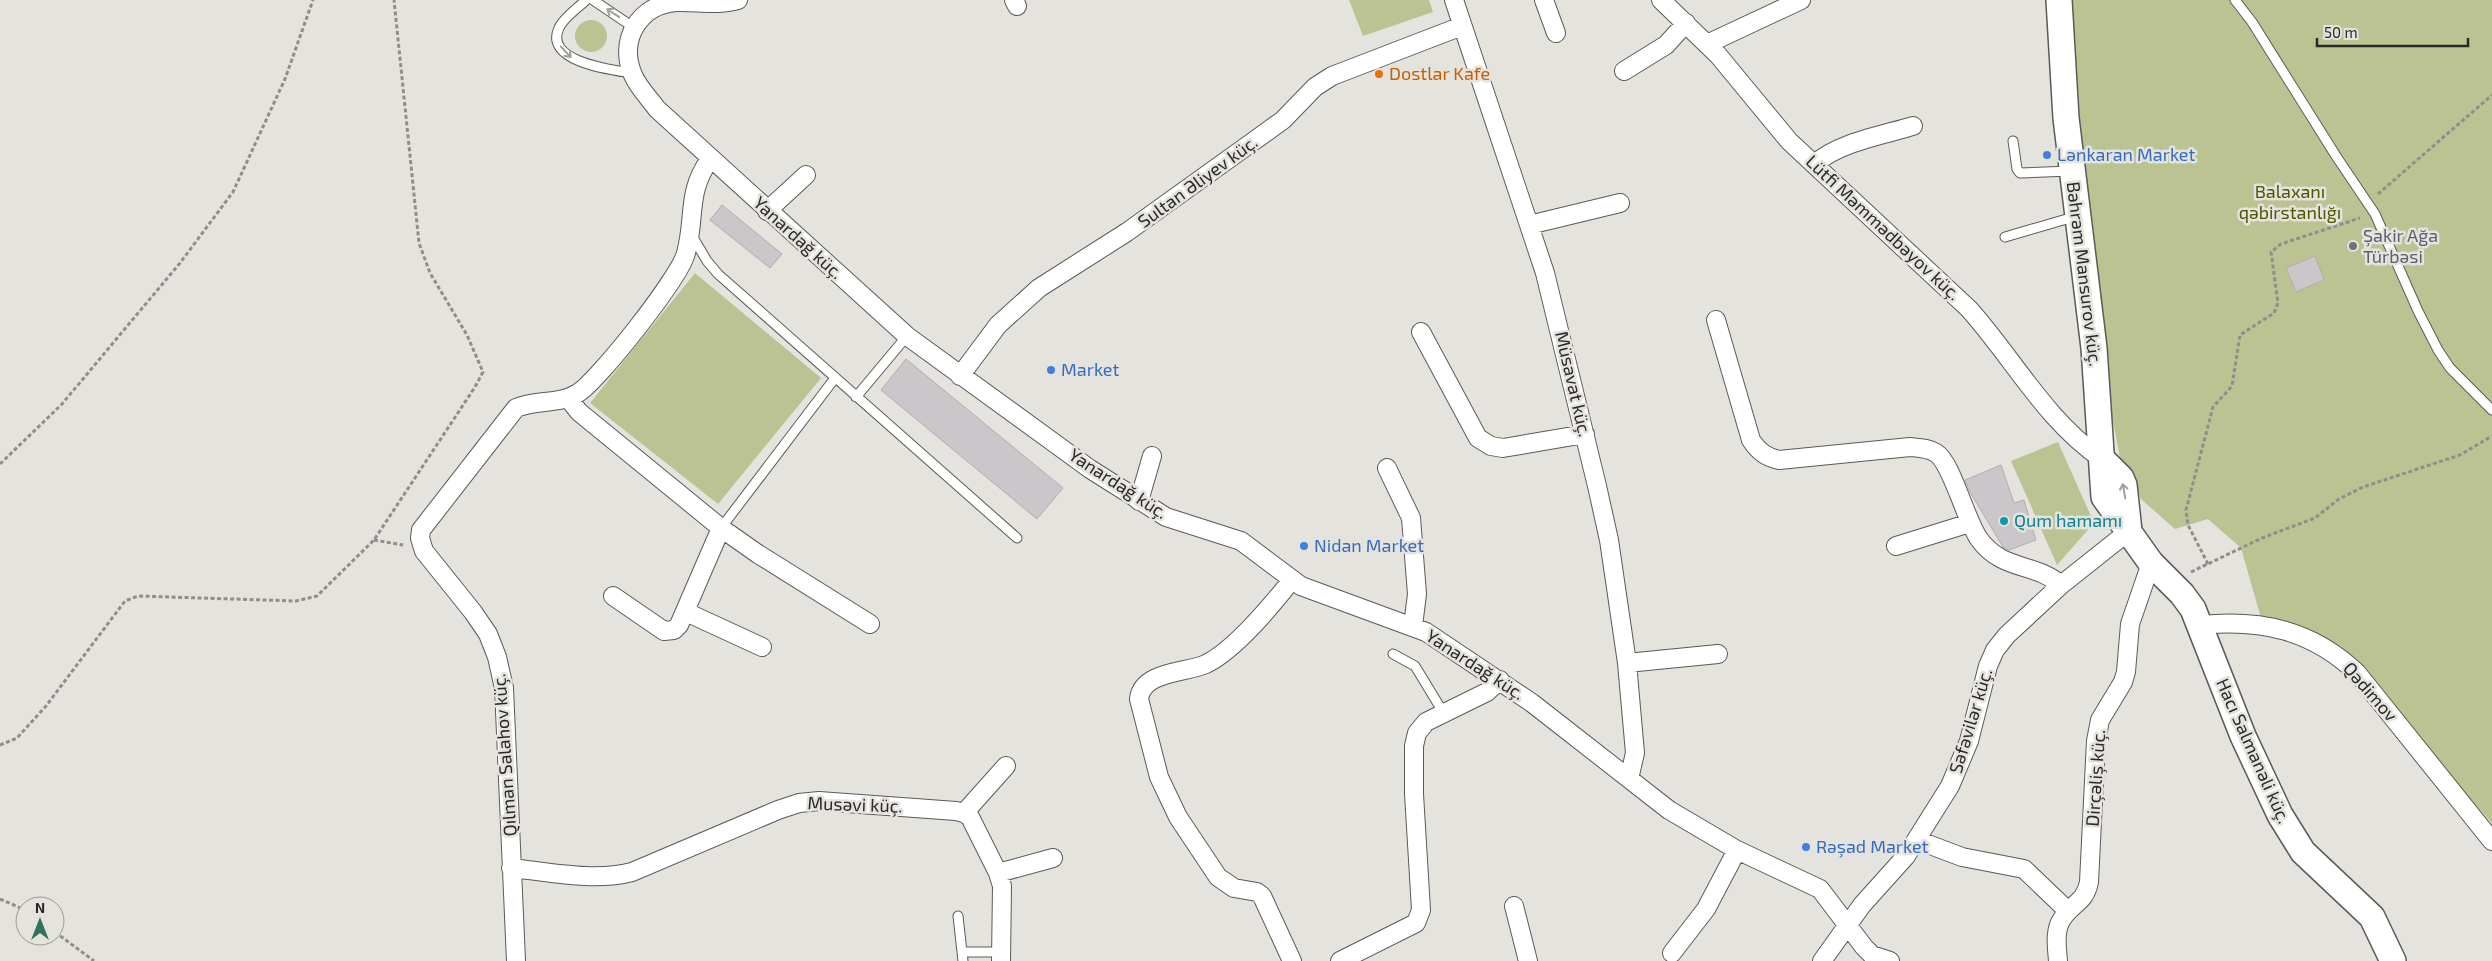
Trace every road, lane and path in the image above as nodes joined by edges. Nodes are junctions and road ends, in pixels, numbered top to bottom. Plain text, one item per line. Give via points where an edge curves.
1 (313, 0) edge
2 (394, 0) edge
3 (586, 0) edge
4 (593, 0) edge
5 (738, 0) edge
6 (1454, 0) edge
7 (1544, 0) edge
8 (1661, 0) edge
9 (1801, 0) edge
10 (2059, 0) edge
11 (2235, 0) edge
12 (674, 1) edge
13 (1686, 23) junction
14 (1462, 26) junction
15 (633, 27) junction
16 (1556, 33) dead end
17 (1708, 44) junction
18 (1624, 71) dead end
19 (632, 73) junction
20 (2492, 95) edge
21 (1913, 126) dead end
22 (2013, 141) dead end
23 (710, 159) junction
24 (1815, 164) junction
25 (2072, 171) junction
26 (806, 175) dead end
27 (2368, 202) junction
28 (1620, 203) dead end
29 (767, 211) junction
30 (2375, 214) junction
31 (2077, 216) junction
32 (1529, 225) junction
33 (690, 232) junction
34 (2005, 237) dead end
35 (1716, 320) dead end
36 (1421, 332) dead end
37 (907, 336) junction
38 (960, 376) junction
39 (835, 378) junction
40 (856, 397) junction
41 (568, 398) junction
42 (2492, 410) edge
43 (1585, 434) junction
44 (2492, 436) edge
45 (1152, 456) dead end
46 (2102, 459) junction
47 (0, 464) edge
48 (1387, 468) dead end
49 (1139, 501) junction
50 (1970, 523) junction
51 (721, 528) junction
52 (2129, 531) junction
53 (1016, 538) dead end
54 (374, 540) junction
55 (421, 545) junction
56 (1896, 546) dead end
57 (2151, 563) junction
58 (2208, 564) junction
59 (1291, 581) junction
60 (2170, 581) junction
61 (2061, 585) junction
62 (613, 596) dead end
63 (686, 612) junction
64 (870, 624) dead end
65 (2201, 625) junction
66 (1413, 626) junction
67 (762, 647) dead end
68 (1393, 654) dead end
69 (1718, 654) dead end
70 (1627, 664) junction
71 (1500, 680) junction
72 (1443, 712) junction
73 (0, 745) edge
74 (1006, 766) dead end
75 (1629, 779) junction
76 (964, 813) junction
77 (1917, 840) junction
78 (2492, 841) edge
79 (1737, 850) junction
80 (1053, 858) dead end
81 (511, 868) junction
82 (998, 873) junction
83 (0, 900) edge
84 (15, 906) edge
85 (1514, 906) dead end
86 (2068, 912) junction
87 (958, 916) dead end
88 (1847, 925) junction
89 (65, 939) edge
90 (1672, 953) dead end
91 (963, 956) edge
92 (1000, 957) edge
93 (94, 961) edge
94 (516, 961) edge
95 (1292, 961) edge
96 (1340, 961) edge
97 (1528, 961) edge
98 (1822, 961) edge
99 (1890, 961) edge
100 (2058, 961) edge
101 (2393, 961) edge

1 - 47 path via 285,79 233,192 180,262 62,404
2 - 54 path via 419,243 430,272 467,335 483,372
3 -> 19 lane via 559,28 557,40 563,52 589,65
15 -> 4 lane
5 - 12 street
6 - 14 street, Müsavat küç.
7 - 16 street
8 - 13 street, Lütfi Məmmədbəyov küç.
9 - 17 street
10 - 25 street, Bəhrəm Mansurov küç. via 2064,102
11 - 27 lane
12 - 15 street via 645,15
13 - 17 street, Lütfi Məmmədbəyov küç.
13 - 18 street via 1666,45
14 - 32 street, Müsavat küç.
14 - 38 street, Sultan Əliyev küç. via 1340,73 1315,87 1283,120 1252,143 1127,232 1039,288 998,325
15 - 19 street, Yanardağ küç. via 627,52
17 - 24 street, Lütfi Məmmədbəyov küç. via 1771,122
19 - 23 street, Yanardağ küç. via 657,109
20 - 27 path
21 - 24 street via 1844,147 1824,155
22 - 25 lane via 2020,173
23 - 29 street, Yanardağ küç.
23 - 33 street via 696,182
24 - 46 street, Lütfi Məmmədbəyov küç. via 1969,309 2055,418 2081,444
25 - 31 street, Bəhrəm Mansurov küç.
26 - 29 street
27 - 30 lane
28 - 32 street
29 - 37 street, Yanardağ küç.
30 - 42 lane via 2438,350 2450,368
30 - 58 path via 2280,244 2271,252 2278,303 2274,313 2240,335 2232,386 2212,407 2186,510 2188,525
31 - 34 lane
31 - 46 street, Bəhrəm Mansurov küç. via 2094,348
32 - 43 street, Müsavat küç. via 1556,311
33 - 39 lane via 718,274
33 - 41 street via 683,264 660,298 586,387
35 - 50 street via 1751,440 1759,451 1768,458 1779,460 1924,448 1938,454 1945,462
36 - 43 street via 1478,438 1491,446 1504,448
37 - 38 street, Yanardağ küç.
37 - 40 lane
38 - 49 street, Yanardağ küç.
39 - 40 lane
39 - 51 lane
40 - 53 lane
41 - 51 street via 579,412
41 - 55 street via 526,404 510,414 425,523
43 - 70 street, Müsavat küç. via 1609,540
44 - 58 path via 2460,455 2363,487 2339,499 2315,518 2262,538
45 - 49 street
46 - 52 street via 2124,485
48 - 66 street via 1411,518 1417,594
49 - 59 street, Yanardağ küç. via 1173,519 1242,541
50 - 56 street
50 - 61 street via 1979,538 1999,558 2048,574
51 - 63 street
51 - 64 street
52 - 57 street, Hacı Salmanəli küç.
52 - 61 street, Səfəvilər küç.
54 - 55 path
54 - 73 path via 317,596 296,601 138,596 125,600 46,706 17,738
55 - 81 street, Qılman Salahov küç. via 488,634 497,657 504,688
57 - 60 street, Hacı Salmanəli küç.
57 - 86 street, Dirçəliş küç. via 2130,624 2123,682 2100,720 2087,893
58 - 60 path
59 - 66 street, Yanardağ küç. via 1312,592
59 - 95 street via 1217,657 1151,680 1143,686 1139,699 1159,777 1178,817 1218,877 1234,888 1262,896
60 - 65 street, Hacı Salmanəli küç. via 2193,609
61 - 77 street, Səfəvilər küç. via 2006,635 1995,650 1960,763
62 - 63 street via 664,631 674,630
63 - 67 street
65 - 78 street, Qədimov via 2229,622 2264,624 2297,634 2340,657 2357,673
65 - 101 street, Hacı Salmanəli küç. via 2240,729 2280,815 2303,852 2372,918
66 - 71 street, Yanardağ küç.
68 - 72 lane via 1414,666
69 - 70 street
70 - 75 street, Müsavat küç. via 1635,754
71 - 72 street via 1487,692
71 - 75 street, Yanardağ küç.
72 - 96 street via 1426,722 1417,733 1414,746 1420,916 1416,924
74 - 76 street
75 - 79 street, Yanardağ küç. via 1669,810
76 - 81 street, Musəvi küç. via 820,801 799,803 619,876
76 - 82 street via 973,823
77 - 86 street via 1962,856 2024,869
77 - 88 street, Səfəvilər küç.
79 - 88 street, Yanardağ küç. via 1820,889
79 - 90 street via 1706,909
80 - 82 street
81 - 94 street, Qılman Salahov küç.
82 - 92 street via 1004,902
83 - 84 path
85 - 97 street
86 - 100 street, Dirçəliş küç. via 2057,930
87 - 91 lane
88 - 98 street, Səfəvilər küç.
88 - 99 street, Yanardağ küç. via 1872,955
89 - 93 path
91 - 92 lane

